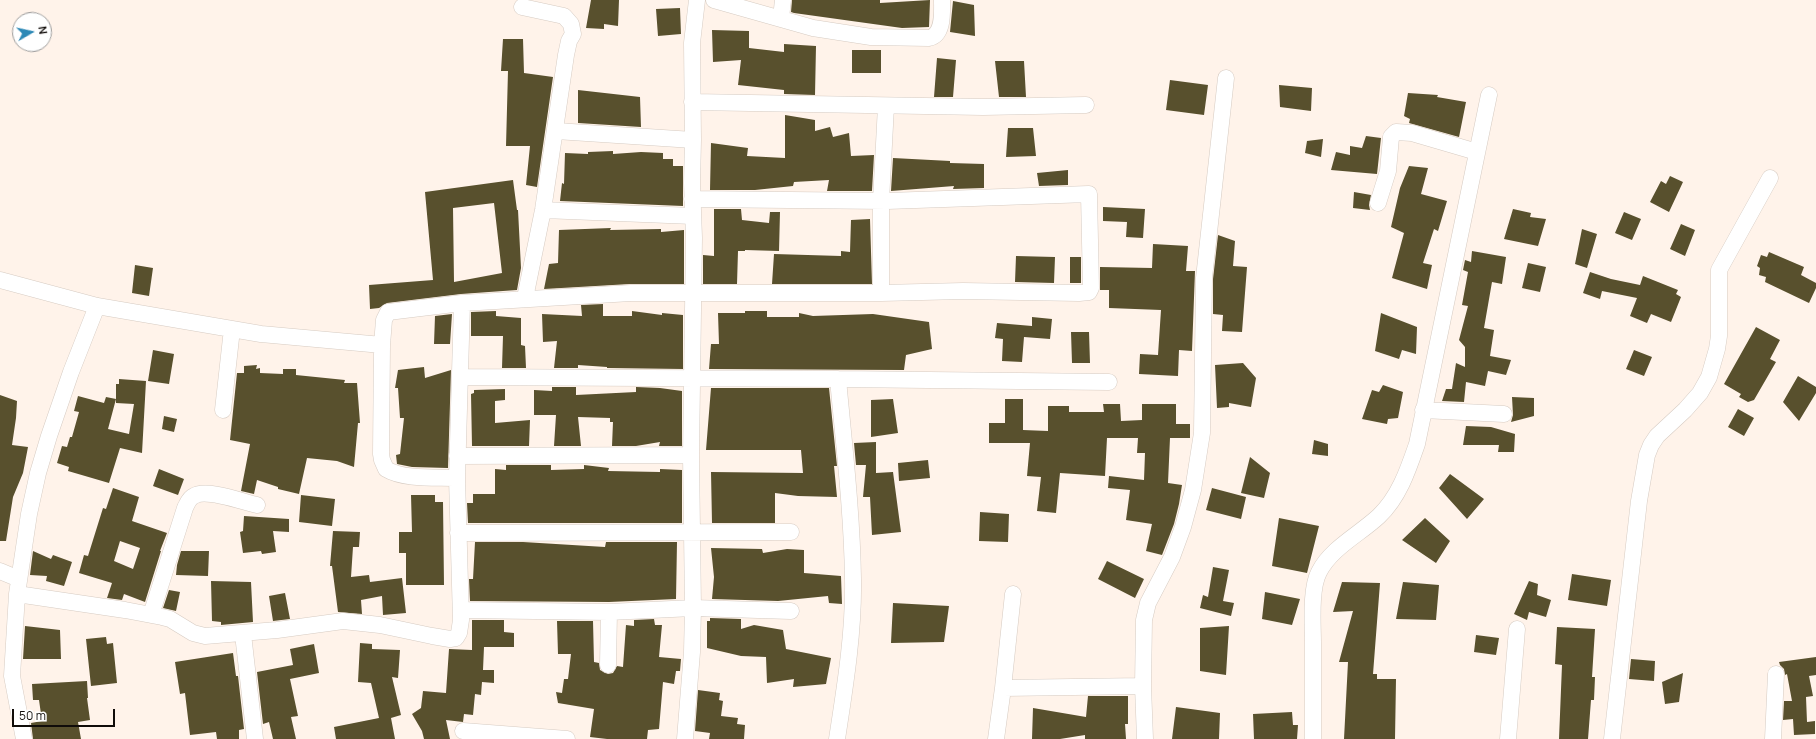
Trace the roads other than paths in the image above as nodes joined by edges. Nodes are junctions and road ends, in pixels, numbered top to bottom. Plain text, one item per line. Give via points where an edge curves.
1 (696, 0) edge
2 (714, 0) edge
3 (783, 0) edge
4 (942, 0) edge
5 (522, 7) dead end
6 (781, 18) junction
7 (1226, 78) dead end
8 (1489, 95) dead end
9 (692, 102) junction
10 (1086, 105) dead end
11 (886, 106) junction
12 (556, 131) junction
13 (693, 140) junction
14 (1477, 152) junction
15 (1770, 178) dead end
16 (692, 198) junction
17 (881, 201) junction
18 (1378, 203) dead end
19 (543, 210) junction
20 (693, 216) junction
21 (0, 280) edge
22 (693, 292) junction
23 (881, 293) junction
24 (525, 298) junction
25 (462, 303) junction
26 (97, 306) junction
27 (232, 329) junction
28 (382, 345) junction
29 (460, 377) junction
30 (693, 379) junction
31 (838, 379) junction
32 (1109, 382) dead end
33 (223, 410) dead end
34 (1423, 410) junction
35 (1504, 414) dead end
36 (691, 455) junction
37 (457, 456) junction
38 (457, 478) junction
39 (257, 505) dead end
40 (693, 532) junction
41 (791, 532) dead end
42 (458, 534) junction
43 (0, 571) edge
44 (18, 587) junction
45 (1013, 594) dead end
46 (693, 608) junction
47 (461, 610) junction
48 (791, 611) dead end
49 (609, 612) junction
50 (151, 616) junction
51 (1517, 629) dead end
52 (243, 634) junction
53 (608, 665) dead end
54 (1776, 674) dead end
55 (6, 676) edge
56 (1144, 686) junction
57 (1003, 688) junction
58 (463, 731) dead end
59 (540, 738) edge
60 (24, 739) edge
61 (255, 739) edge
62 (567, 739) edge
63 (685, 739) edge
64 (837, 739) edge
65 (996, 739) edge
66 (1145, 739) edge
67 (1313, 739) edge
68 (1508, 739) edge
69 (1612, 739) edge
70 (1773, 739) edge

1 - 9 street via 692,43
2 - 6 street
3 - 6 street
4 - 6 street via 942,17 938,33 935,37 929,38 871,37 813,28
5 - 12 street via 560,14 568,18 572,27 573,34 566,55
7 - 56 street via 1204,278 1201,440 1184,527 1148,603 1144,624
8 - 14 street
9 - 11 street
9 - 13 street
10 - 11 street
11 - 17 street
12 - 13 street
12 - 19 street
13 - 16 street
14 - 18 street via 1412,133 1396,132 1391,137 1388,171
14 - 34 street
15 - 69 street via 1719,270 1717,349 1709,377 1688,407 1657,436 1646,455
16 - 17 street
16 - 20 street
17 - 23 street
17 - 23 street via 1089,194 1092,278 1090,291 1080,293
19 - 20 street
19 - 24 street
20 - 22 street
21 - 26 street
22 - 23 street
22 - 24 street
22 - 30 street
24 - 25 street
25 - 28 street via 388,312 384,320
25 - 29 street
26 - 27 street
26 - 44 street via 68,379 38,473
27 - 28 street
27 - 33 street
28 - 38 street via 382,454 386,470 416,477
29 - 30 street
29 - 37 street
30 - 31 street
30 - 36 street
31 - 32 street
31 - 64 street via 853,579
34 - 35 street
34 - 67 street via 1417,444 1398,492 1379,516 1324,564 1317,577 1312,612
36 - 37 street
36 - 40 street
37 - 38 street
38 - 42 street
39 - 50 street via 210,494 197,494 191,498 185,508
40 - 41 street
40 - 42 street
40 - 46 street
42 - 47 street
43 - 44 street
44 - 50 street
44 - 55 street
45 - 57 street
46 - 48 street
46 - 49 street
46 - 63 street
47 - 49 street
47 - 52 street via 459,633 453,639 380,625 343,621
49 - 53 street
50 - 52 street via 170,620 197,634
51 - 68 street
52 - 61 street
54 - 70 street
55 - 60 street
56 - 57 street
56 - 66 street
57 - 65 street
58 - 59 street
59 - 62 street

